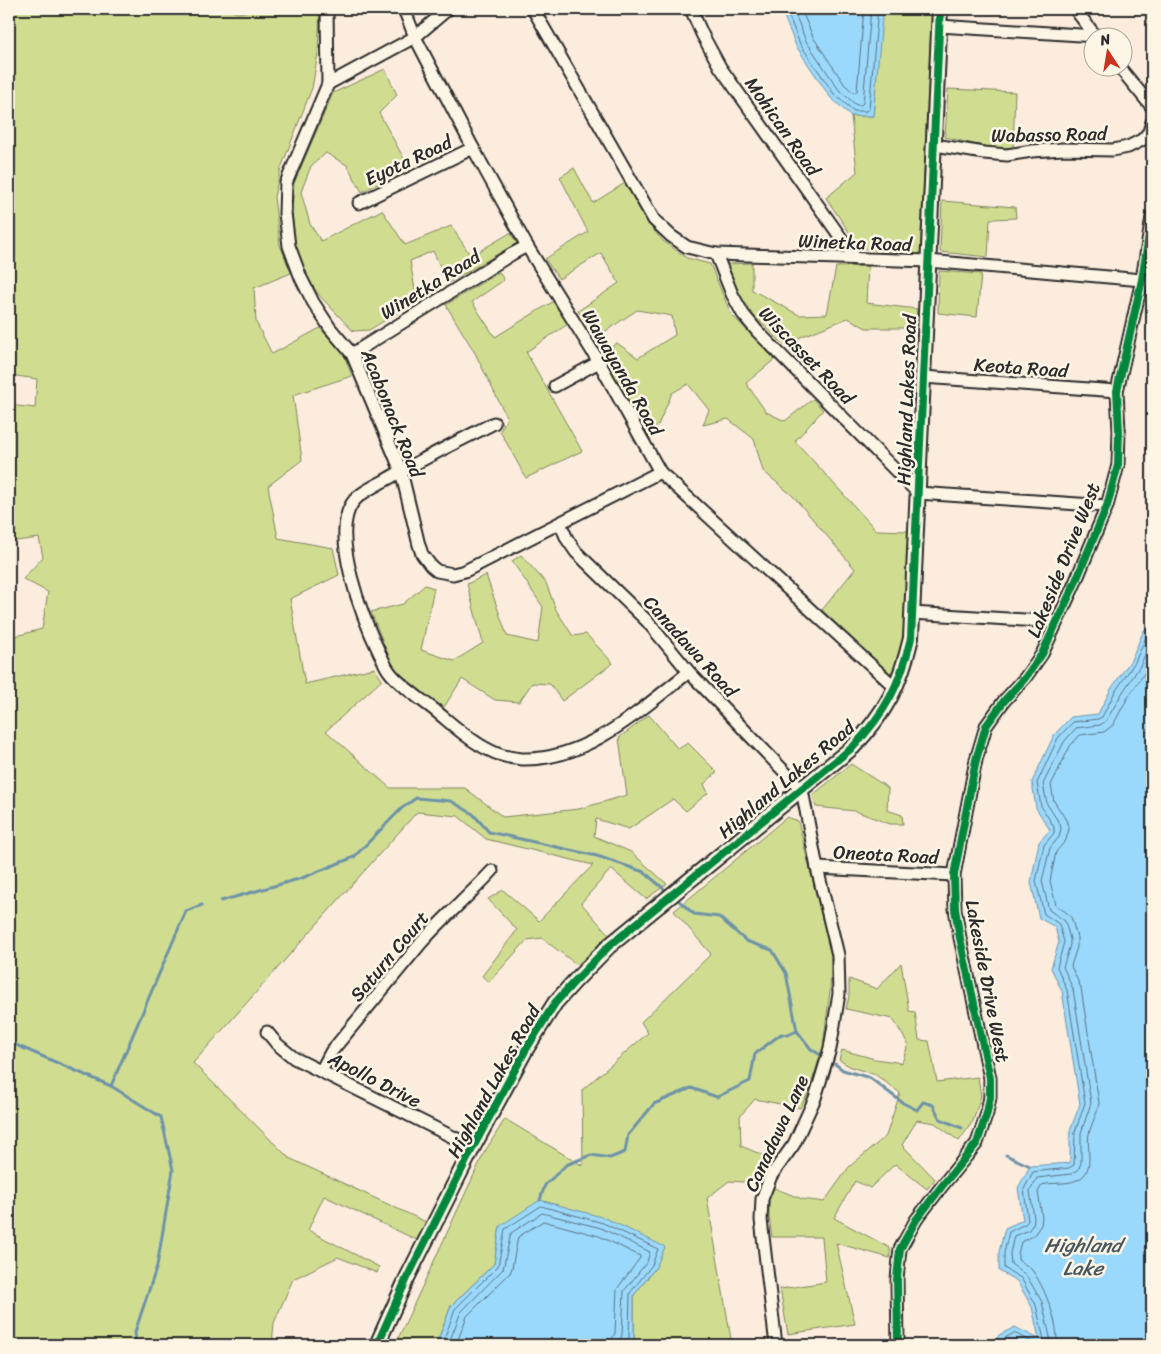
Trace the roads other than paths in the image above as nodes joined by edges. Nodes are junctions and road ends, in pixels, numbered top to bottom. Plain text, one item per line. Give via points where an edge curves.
1 (327, 9) edge
2 (404, 9) edge
3 (448, 9) edge
4 (533, 9) edge
5 (692, 9) edge
6 (940, 9) edge
7 (1075, 9) edge
8 (940, 26) junction
9 (1089, 28) edge
10 (1084, 36) edge
11 (415, 37) junction
12 (1128, 78) edge
13 (328, 84) junction
14 (1152, 108) edge
15 (1152, 122) edge
16 (935, 145) junction
17 (473, 148) junction
18 (359, 203) dead end
19 (1152, 217) edge
20 (527, 246) junction
21 (716, 254) junction
22 (856, 258) junction
23 (928, 261) junction
24 (1142, 280) junction
25 (352, 354) junction
26 (598, 362) junction
27 (923, 377) junction
28 (555, 386) dead end
29 (1117, 391) junction
30 (494, 423) dead end
31 (401, 471) junction
32 (660, 472) junction
33 (918, 493) junction
34 (1107, 506) junction
35 (560, 523) junction
36 (912, 613) junction
37 (1056, 622) junction
38 (690, 672) junction
39 (896, 688) junction
40 (802, 790) junction
41 (817, 868) junction
42 (492, 871) dead end
43 (954, 875) junction
44 (267, 1032) dead end
45 (321, 1071) junction
46 (473, 1148) junction
47 (377, 1345) edge
48 (776, 1345) edge
49 (898, 1345) edge

1 - 13 street, Acabonack Road
2 - 11 street, Wawayanda Road
3 - 11 street
4 - 21 street via 654,220 687,247
5 - 22 street, Mohican Road via 720,67
6 - 8 street, Highland Lakes Road
7 - 9 street
8 - 10 street
8 - 16 street, Highland Lakes Road
11 - 13 street
11 - 17 street, Wawayanda Road
12 - 14 street
13 - 25 street, Acabonack Road via 286,183 285,213 289,246 301,278 330,328
15 - 16 street, Wabasso Road via 1142,140 1113,150 1064,149 1007,155
16 - 23 street, Highland Lakes Road
17 - 18 street, Eyota Road
17 - 20 street, Wawayanda Road
19 - 24 street, Lakeside Drive West
20 - 25 street, Winetka Road
20 - 26 street, Wawayanda Road
21 - 22 street, Winetka Road
21 - 33 street, Wiscasset Road via 732,294 757,331
22 - 23 street, Winetka Road
23 - 24 street, Winetka Road
23 - 27 street, Highland Lakes Road
24 - 29 street, Lakeside Drive West
25 - 31 street, Acabonack Road
26 - 28 street
26 - 32 street, Wawayanda Road
27 - 29 street, Keota Road
27 - 33 street, Highland Lakes Road
29 - 34 street, Lakeside Drive West via 1118,465
30 - 31 street
31 - 35 street, Acabonack Road via 419,545 426,560 437,571 453,574 465,571
31 - 38 street via 357,497 348,512 346,544 355,592 389,672 473,740 505,757 523,759 578,748 606,735
32 - 35 street, Acabonack Road
32 - 39 street, Wawayanda Road
33 - 34 street
33 - 36 street, Highland Lakes Road
34 - 37 street, Lakeside Drive West
35 - 38 street, Canadawa Road via 576,552 647,621
36 - 37 street
36 - 39 street, Highland Lakes Road via 911,638
37 - 43 street, Lakeside Drive West via 1042,654 986,726 976,760
38 - 40 street, Canadawa Road
39 - 40 street, Highland Lakes Road via 867,732
40 - 41 street, Canadawa Lane
40 - 46 street, Highland Lakes Road via 609,946 573,983 555,1003 526,1049
41 - 43 street, Oneota Road
41 - 48 street, Canadawa Lane via 838,955 839,994 830,1049 815,1098 794,1144 771,1176 762,1199 761,1220
42 - 45 street, Saturn Court via 420,942 331,1052
43 - 49 street, Lakeside Drive West via 955,909 990,1078 990,1097 977,1143 916,1220 900,1249
44 - 45 street, Apollo Drive via 294,1058
45 - 46 street, Apollo Drive
46 - 47 street, Highland Lakes Road

